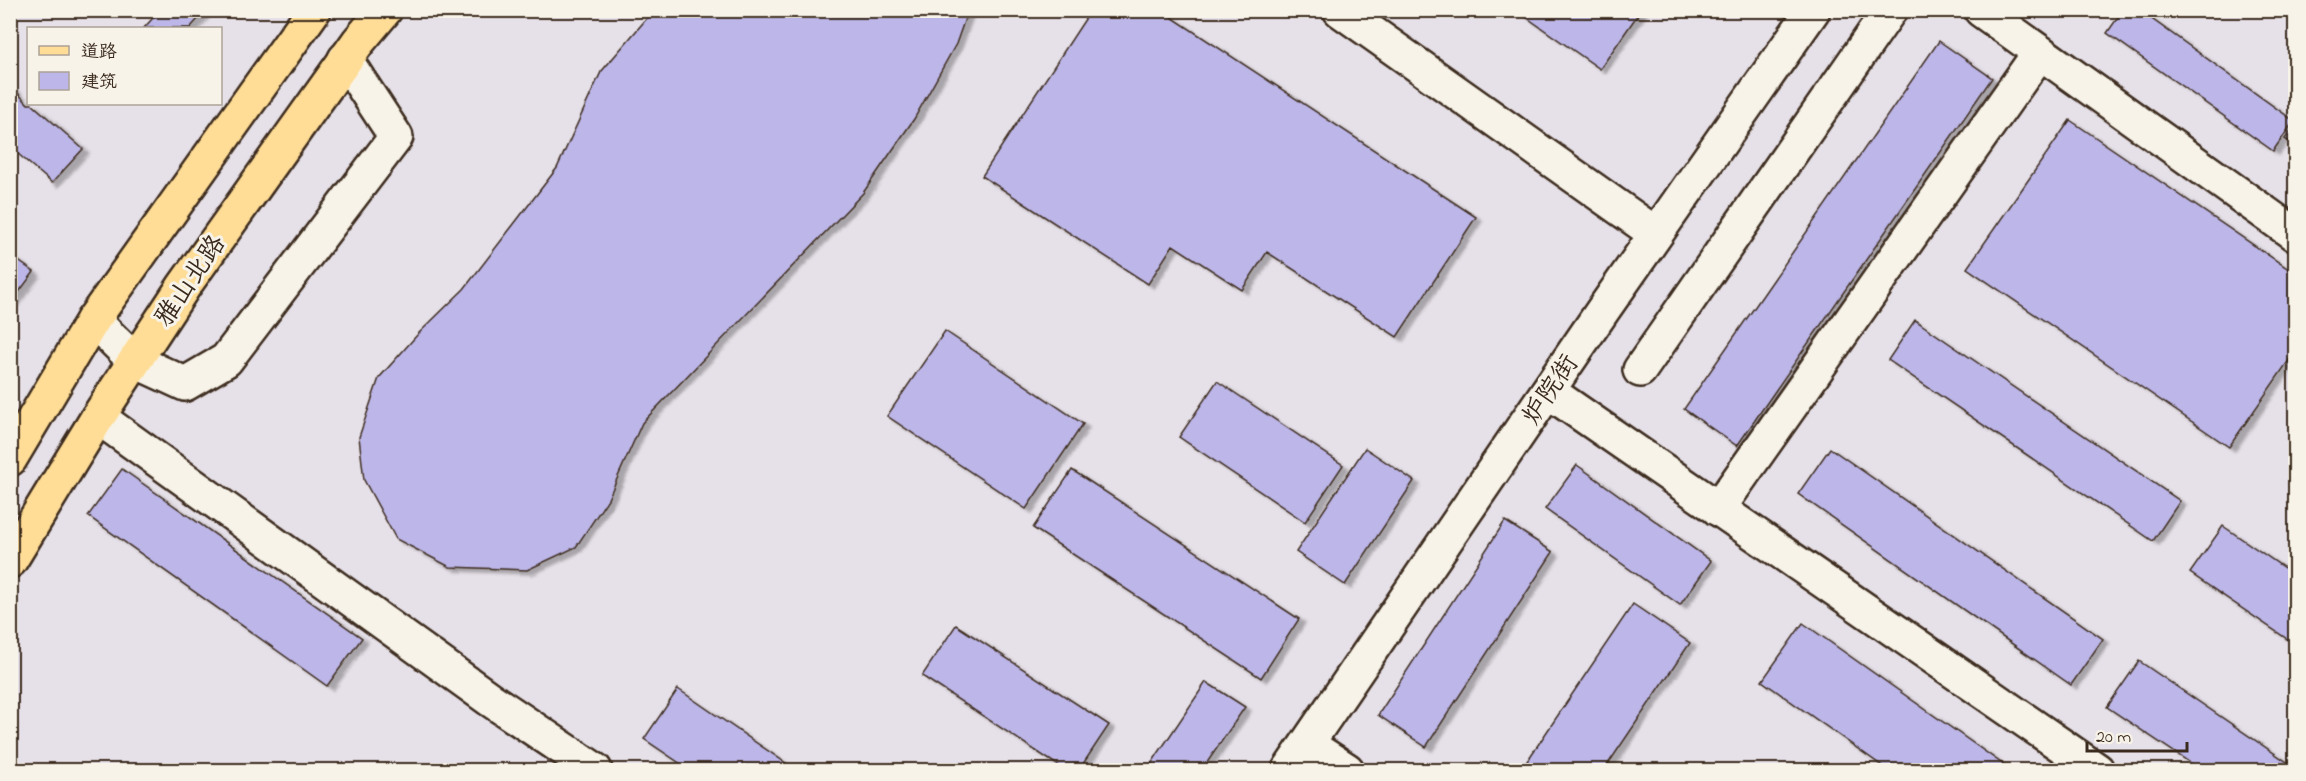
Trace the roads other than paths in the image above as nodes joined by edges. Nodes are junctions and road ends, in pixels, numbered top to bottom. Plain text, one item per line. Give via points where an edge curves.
1 (314, 10) edge
2 (385, 10) edge
3 (1340, 10) edge
4 (1813, 10) edge
5 (1890, 10) edge
6 (1981, 10) edge
7 (2040, 52) junction
8 (345, 59) junction
9 (1656, 234) junction
10 (2295, 235) edge
11 (93, 320) junction
12 (135, 361) junction
13 (1640, 370) dead end
14 (1548, 391) junction
15 (98, 417) junction
16 (10, 459) edge
17 (1718, 509) junction
18 (10, 561) edge
19 (1307, 744) junction
20 (595, 771) edge
21 (1288, 771) edge
22 (1347, 771) edge
23 (2097, 771) edge

1 - 11 main road
2 - 8 main road, 雅山北路
3 - 9 street
4 - 9 street, 炉院街
5 - 13 street
6 - 7 street
7 - 10 street
7 - 17 street
8 - 12 main road, 雅山北路
8 - 12 street via 396,137 226,360 185,384
9 - 14 street, 炉院街
11 - 12 street
11 - 16 main road
12 - 15 main road, 雅山北路
14 - 17 street
14 - 19 street, 炉院街
15 - 18 main road, 雅山北路
15 - 20 street
17 - 23 street
19 - 21 street, 炉院街
19 - 22 street

